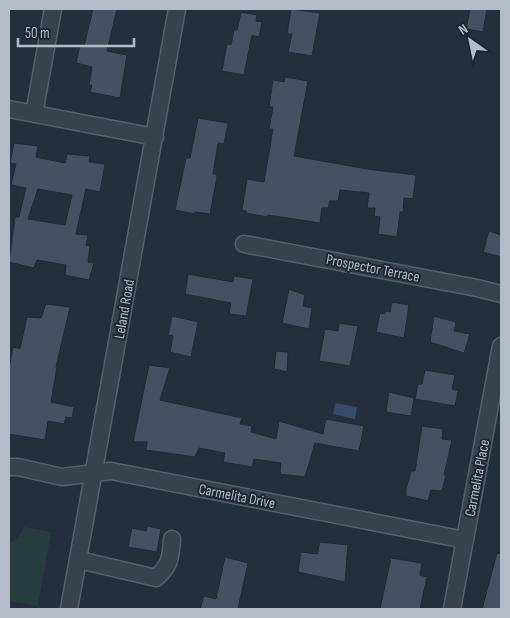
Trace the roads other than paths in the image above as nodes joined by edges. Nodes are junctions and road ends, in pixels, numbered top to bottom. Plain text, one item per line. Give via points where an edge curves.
1 (53, 9) edge
2 (177, 9) edge
3 (9, 109) edge
4 (34, 114) junction
5 (155, 137) junction
6 (244, 244) dead end
7 (501, 294) edge
8 (501, 346) edge
9 (9, 467) edge
10 (94, 473) junction
11 (172, 539) dead end
12 (465, 540) junction
13 (78, 560) junction
14 (70, 609) edge
15 (452, 609) edge

1 - 4 street
2 - 5 street, Leland Road
3 - 4 street
4 - 5 street
5 - 10 street, Leland Road
6 - 7 street, Prospector Terrace
8 - 12 street, Carmelita Place
9 - 10 street, Carmelita Drive via 62,477
10 - 12 street, Carmelita Drive via 111,471
10 - 13 street, Leland Road
11 - 13 street via 171,555 165,570 156,578
12 - 15 street, Carmelita Place
13 - 14 street, Leland Road

